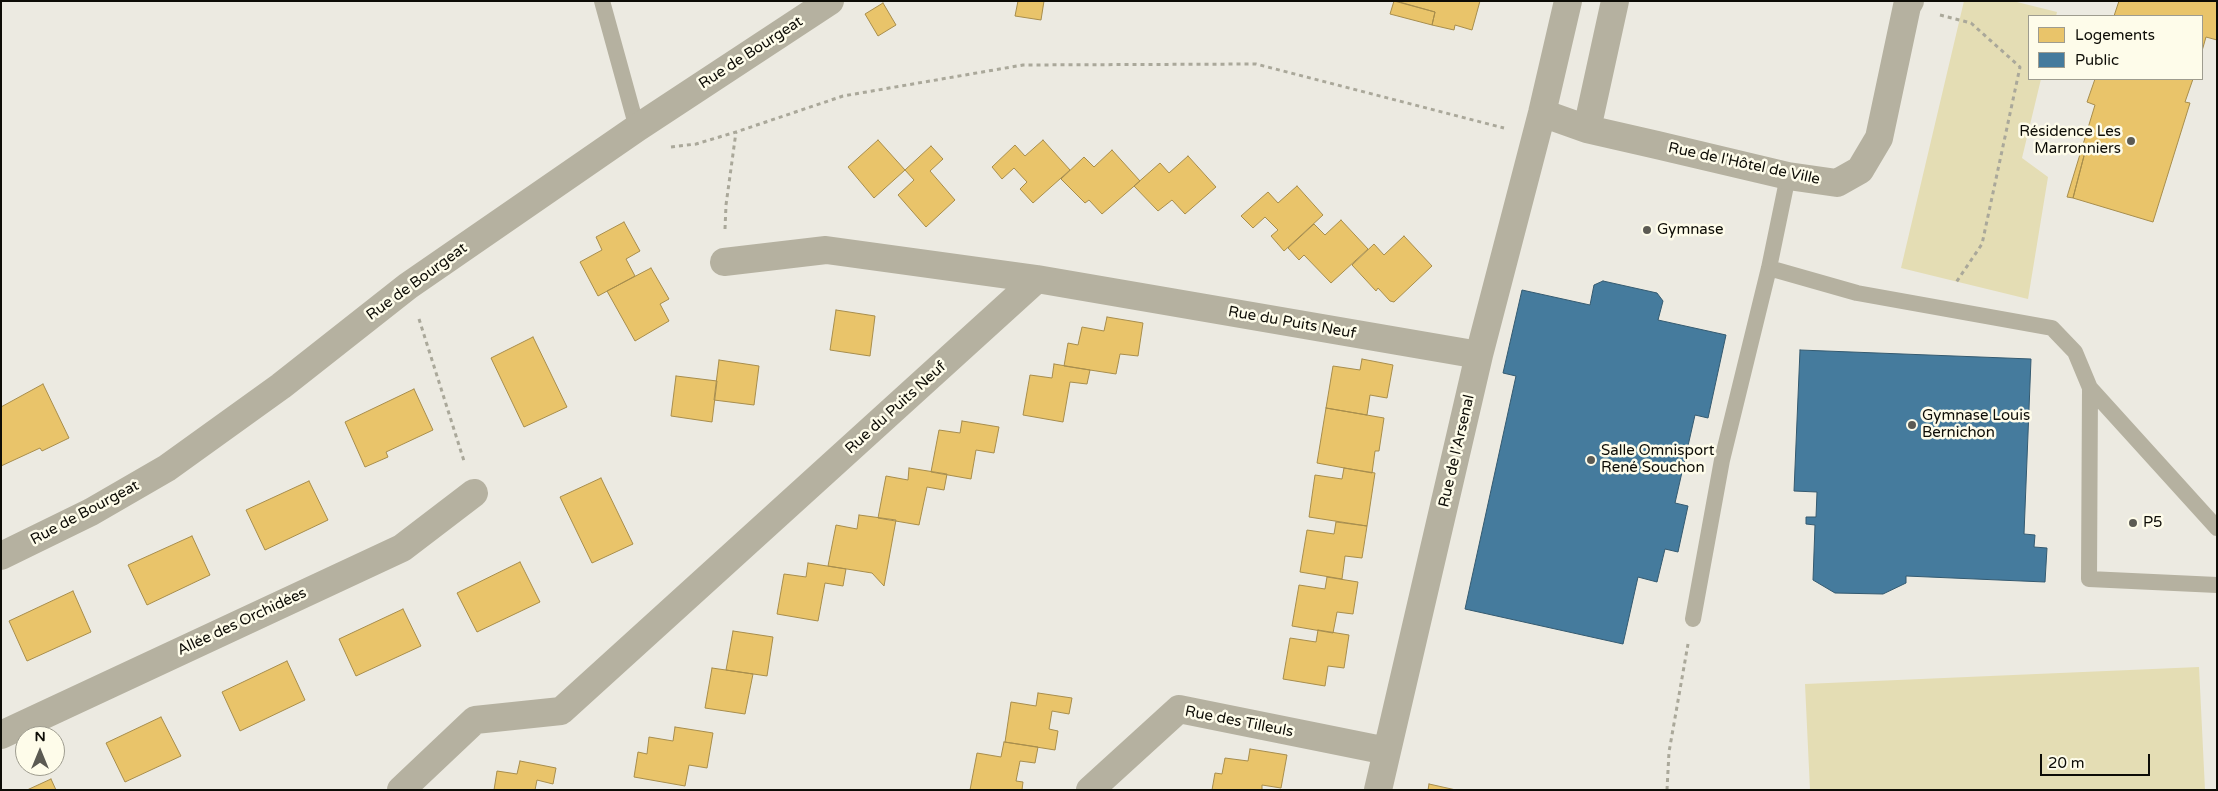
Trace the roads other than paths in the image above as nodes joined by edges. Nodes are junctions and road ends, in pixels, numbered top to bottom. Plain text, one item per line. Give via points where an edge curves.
1 (602, 1) edge
2 (830, 1) edge
3 (1568, 1) edge
4 (1615, 1) edge
5 (1909, 4) edge
6 (1539, 125) junction
7 (637, 128) junction
8 (1587, 129) junction
9 (1788, 176) junction
10 (724, 262) dead end
11 (1769, 268) junction
12 (1037, 279) junction
13 (1479, 355) junction
14 (2090, 388) junction
15 (474, 493) road end
16 (2217, 528) edge
17 (1, 556) edge
18 (2217, 585) edge
19 (1693, 619) road end
20 (1, 735) edge
21 (1386, 751) junction
22 (402, 790) edge
23 (1090, 790) edge
24 (1378, 790) edge

1 - 7 lane
2 - 7 street, Rue de Bourgeat
3 - 6 street, Rue de l'Arsenal
4 - 8 street
5 - 9 street, Rue de l'Hôtel de Ville via 1879,138 1860,170 1837,182
6 - 8 street, Rue de l'Hôtel de Ville
6 - 13 street, Rue de l'Arsenal
7 - 17 street, Rue de Bourgeat via 408,286 281,386 167,468 91,512
8 - 9 street, Rue de l'Hôtel de Ville
9 - 11 lane
10 - 12 street via 826,250
11 - 14 lane via 1857,293 2052,328 2075,352
11 - 19 lane via 1722,460
12 - 13 street, Rue du Puits Neuf
12 - 22 street, Rue du Puits Neuf via 561,711 475,720
13 - 21 street, Rue de l'Arsenal
14 - 16 lane
14 - 18 lane via 2089,579
15 - 20 street, Allée des Orchidées via 402,548
21 - 23 street, Rue des Tilleuls via 1179,710
21 - 24 street, Rue de l'Arsenal

